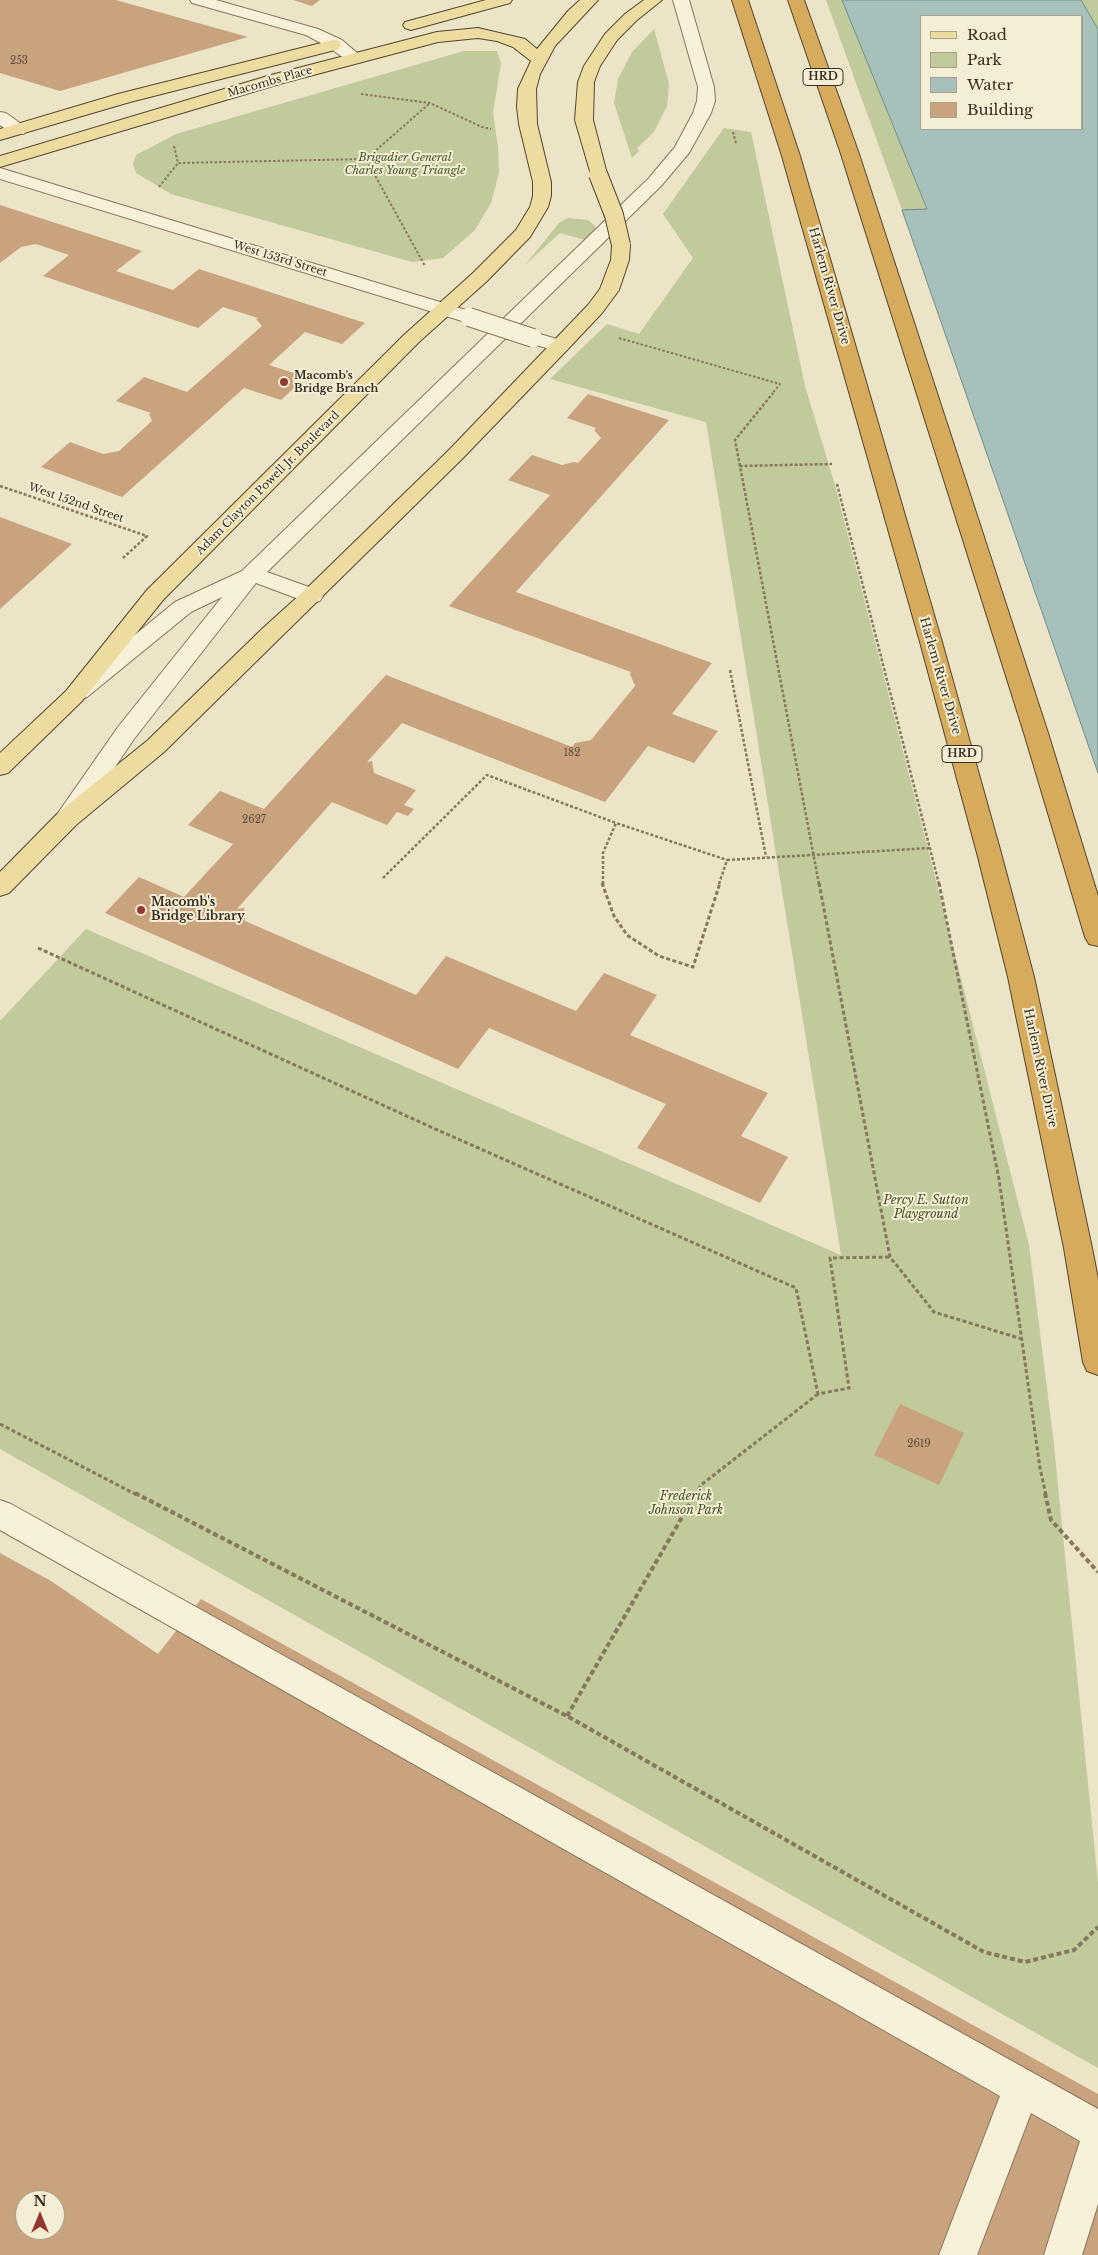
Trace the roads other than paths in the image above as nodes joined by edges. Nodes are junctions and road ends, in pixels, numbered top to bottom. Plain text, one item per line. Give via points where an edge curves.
1 (198, 0) edge
2 (504, 0) edge
3 (590, 0) edge
4 (681, 0) edge
5 (740, 0) edge
6 (796, 0) edge
7 (650, 2) edge
8 (391, 30) dead end
9 (354, 39) dead end
10 (336, 44) junction
11 (355, 58) junction
12 (539, 59) junction
13 (0, 117) edge
14 (18, 130) junction
15 (0, 135) edge
16 (0, 162) edge
17 (0, 173) edge
18 (444, 310) junction
19 (560, 346) junction
20 (252, 574) junction
21 (312, 596) junction
22 (74, 696) junction
23 (0, 767) edge
24 (67, 818) junction
25 (0, 887) edge
26 (1098, 937) edge
27 (1098, 1362) edge
28 (0, 1514) edge
29 (1022, 2088) junction
30 (1098, 2130) edge
31 (1098, 2142) edge
32 (958, 2255) edge
33 (1063, 2255) edge

1 - 10 street via 312,32
2 - 8 main road
3 - 12 main road, Adam Clayton Powell Jr. Boulevard via 560,29
4 - 20 street, Adam Clayton Powell Jr. Boulevard via 706,87 702,113 683,149 655,182
5 - 27 highway, Harlem River Drive / HRD via 791,156 931,642 1018,967 1078,1248
6 - 26 highway, HRD via 850,154
7 - 19 main road, Adam Clayton Powell Jr. Boulevard, bridge via 606,44 586,82 584,120 598,174 614,215 621,245 620,260 609,290 596,309
9 - 10 main road, Macombs Place
10 - 11 street
10 - 14 main road, Macombs Place via 124,98
11 - 12 main road, Macombs Place via 437,37 478,33 519,43
11 - 16 main road, Macombs Place
12 - 18 main road, Adam Clayton Powell Jr. Boulevard via 527,89 526,107 542,182 539,207 523,234
13 - 14 street
14 - 15 main road, Macombs Place
17 - 18 street, West 153rd Street
18 - 19 street, West 153rd Street, bridge
18 - 22 main road, Adam Clayton Powell Jr. Boulevard via 412,338 155,595
19 - 21 main road, Adam Clayton Powell Jr. Boulevard
20 - 21 street
20 - 22 street, Adam Clayton Powell Jr. Boulevard via 183,607
20 - 24 street, Adam Clayton Powell Jr. Boulevard via 126,733
21 - 24 main road, Adam Clayton Powell Jr. Boulevard via 156,746
22 - 23 main road, Adam Clayton Powell Jr. Boulevard
24 - 25 main road, Adam Clayton Powell Jr. Boulevard
28 - 29 street
29 - 30 street
29 - 32 street
31 - 33 street

